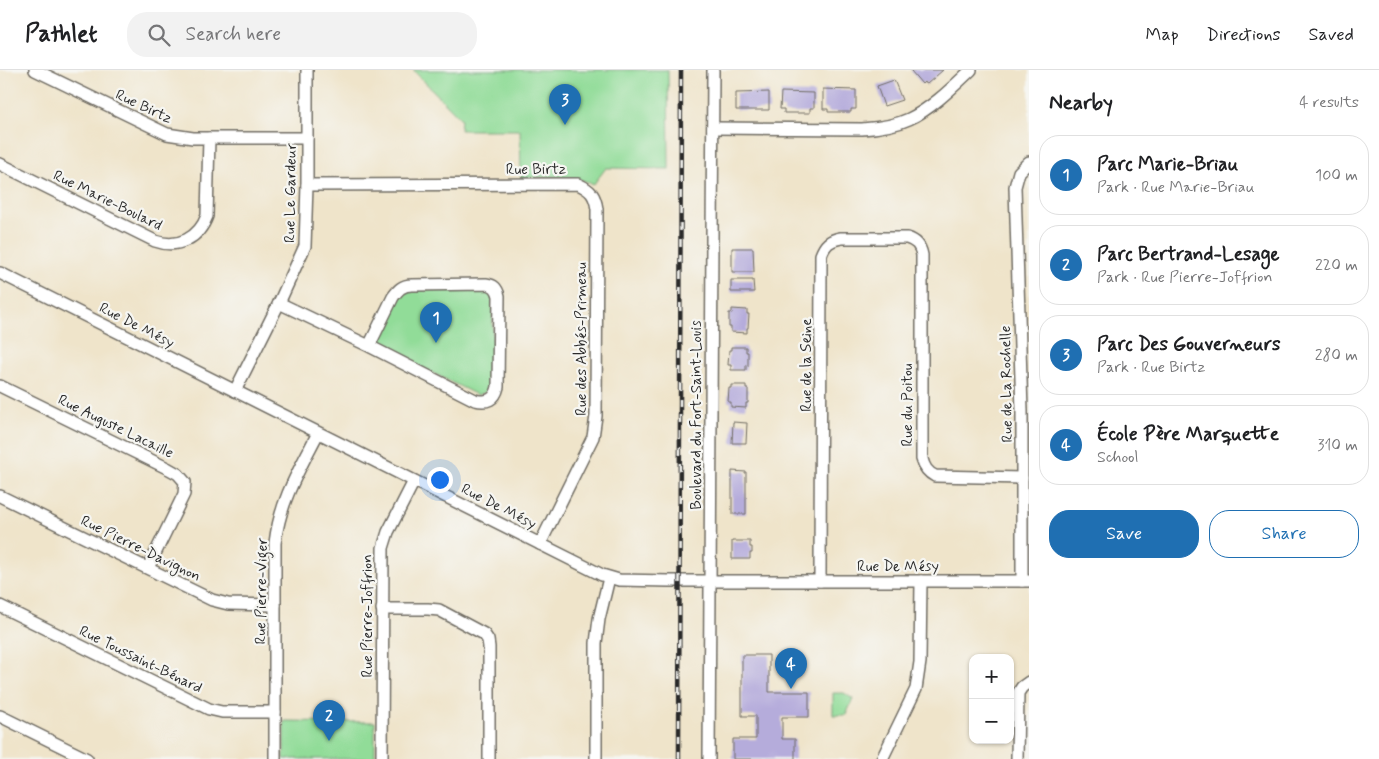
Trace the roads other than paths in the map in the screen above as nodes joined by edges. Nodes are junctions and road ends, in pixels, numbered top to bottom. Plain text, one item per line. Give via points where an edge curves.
1 (36, 70) edge
2 (307, 70) edge
3 (713, 70) edge
4 (971, 70) edge
5 (713, 128) junction
6 (208, 138) junction
7 (306, 138) junction
8 (1029, 162) edge
9 (0, 164) edge
10 (307, 185) junction
11 (585, 187) joint
12 (917, 244) joint
13 (0, 273) edge
14 (279, 303) junction
15 (369, 346) junction
16 (0, 386) edge
17 (235, 391) junction
18 (318, 433) junction
19 (1022, 478) junction
20 (414, 481) junction
21 (0, 496) edge
22 (540, 544) junction
23 (148, 568) junction
24 (609, 578) junction
25 (710, 581) junction
26 (820, 581) junction
27 (921, 581) junction
28 (1026, 581) edge
29 (275, 604) junction
30 (0, 606) edge
31 (382, 609) junction
32 (1029, 682) edge
33 (275, 712) junction
34 (0, 716) edge
35 (87, 759) edge
36 (275, 759) edge
37 (382, 759) edge
38 (489, 759) edge
39 (596, 759) edge
40 (709, 759) edge
41 (882, 759) edge
42 (1017, 759) edge

1 - 6 street, Rue Birtz via 167,134
2 - 7 street, Rue Le Gardeur
3 - 5 street, Boulevard du Fort-Saint-Louis
4 - 5 street via 922,111 884,127
5 - 25 street, Boulevard du Fort-Saint-Louis
6 - 7 street, Rue Birtz
6 - 9 street, Rue Marie-Boulard via 207,216 194,236 172,244 155,241
7 - 10 street, Rue Le Gardeur
8 - 19 street, Rue de La Rochelle via 1019,172 1015,187
10 - 11 street, Rue Birtz via 578,184
10 - 14 street, Rue Le Gardeur via 306,246
11 - 22 street, Rue des Abbés-Primeau via 596,199 597,209 595,428
12 - 19 street, Rue du Poitou via 922,255 924,467 935,476
12 - 26 street, Rue de la Seine via 906,238 841,238 828,242 821,255
13 - 17 street, Rue De Mésy
14 - 15 street
14 - 17 street, Rue Le Gardeur
15 - 15 street via 475,400 486,402 492,399 498,386 496,287 492,284 403,286 393,297
16 - 23 street, Rue Auguste Lacaille via 182,478 184,494
17 - 18 street, Rue De Mésy
18 - 20 street, Rue De Mésy
18 - 29 street, Rue Pierre-Viger via 288,491 280,515 275,543
19 - 28 street, Rue de La Rochelle
20 - 22 street, Rue De Mésy
20 - 31 street, Rue Pierre-Joffrion via 384,542
21 - 23 street, Rue Pierre-Davignon
22 - 24 street, Rue De Mésy
23 - 29 street, Rue Pierre-Davignon via 220,602
24 - 25 street, Rue De Mésy
24 - 39 street via 596,643
25 - 26 street, Rue De Mésy
25 - 40 street, Boulevard du Fort-Saint-Louis
26 - 27 street, Rue De Mésy
27 - 28 street, Rue De Mésy
27 - 41 street via 920,662 916,689
29 - 33 street, Rue Pierre-Viger
30 - 33 street, Rue Toussaint-Bénard via 210,709
31 - 37 street, Rue Pierre-Joffrion
31 - 38 street via 439,610 484,634 489,647
32 - 42 street via 1018,693
33 - 36 street, Rue Pierre-Viger
34 - 35 street

